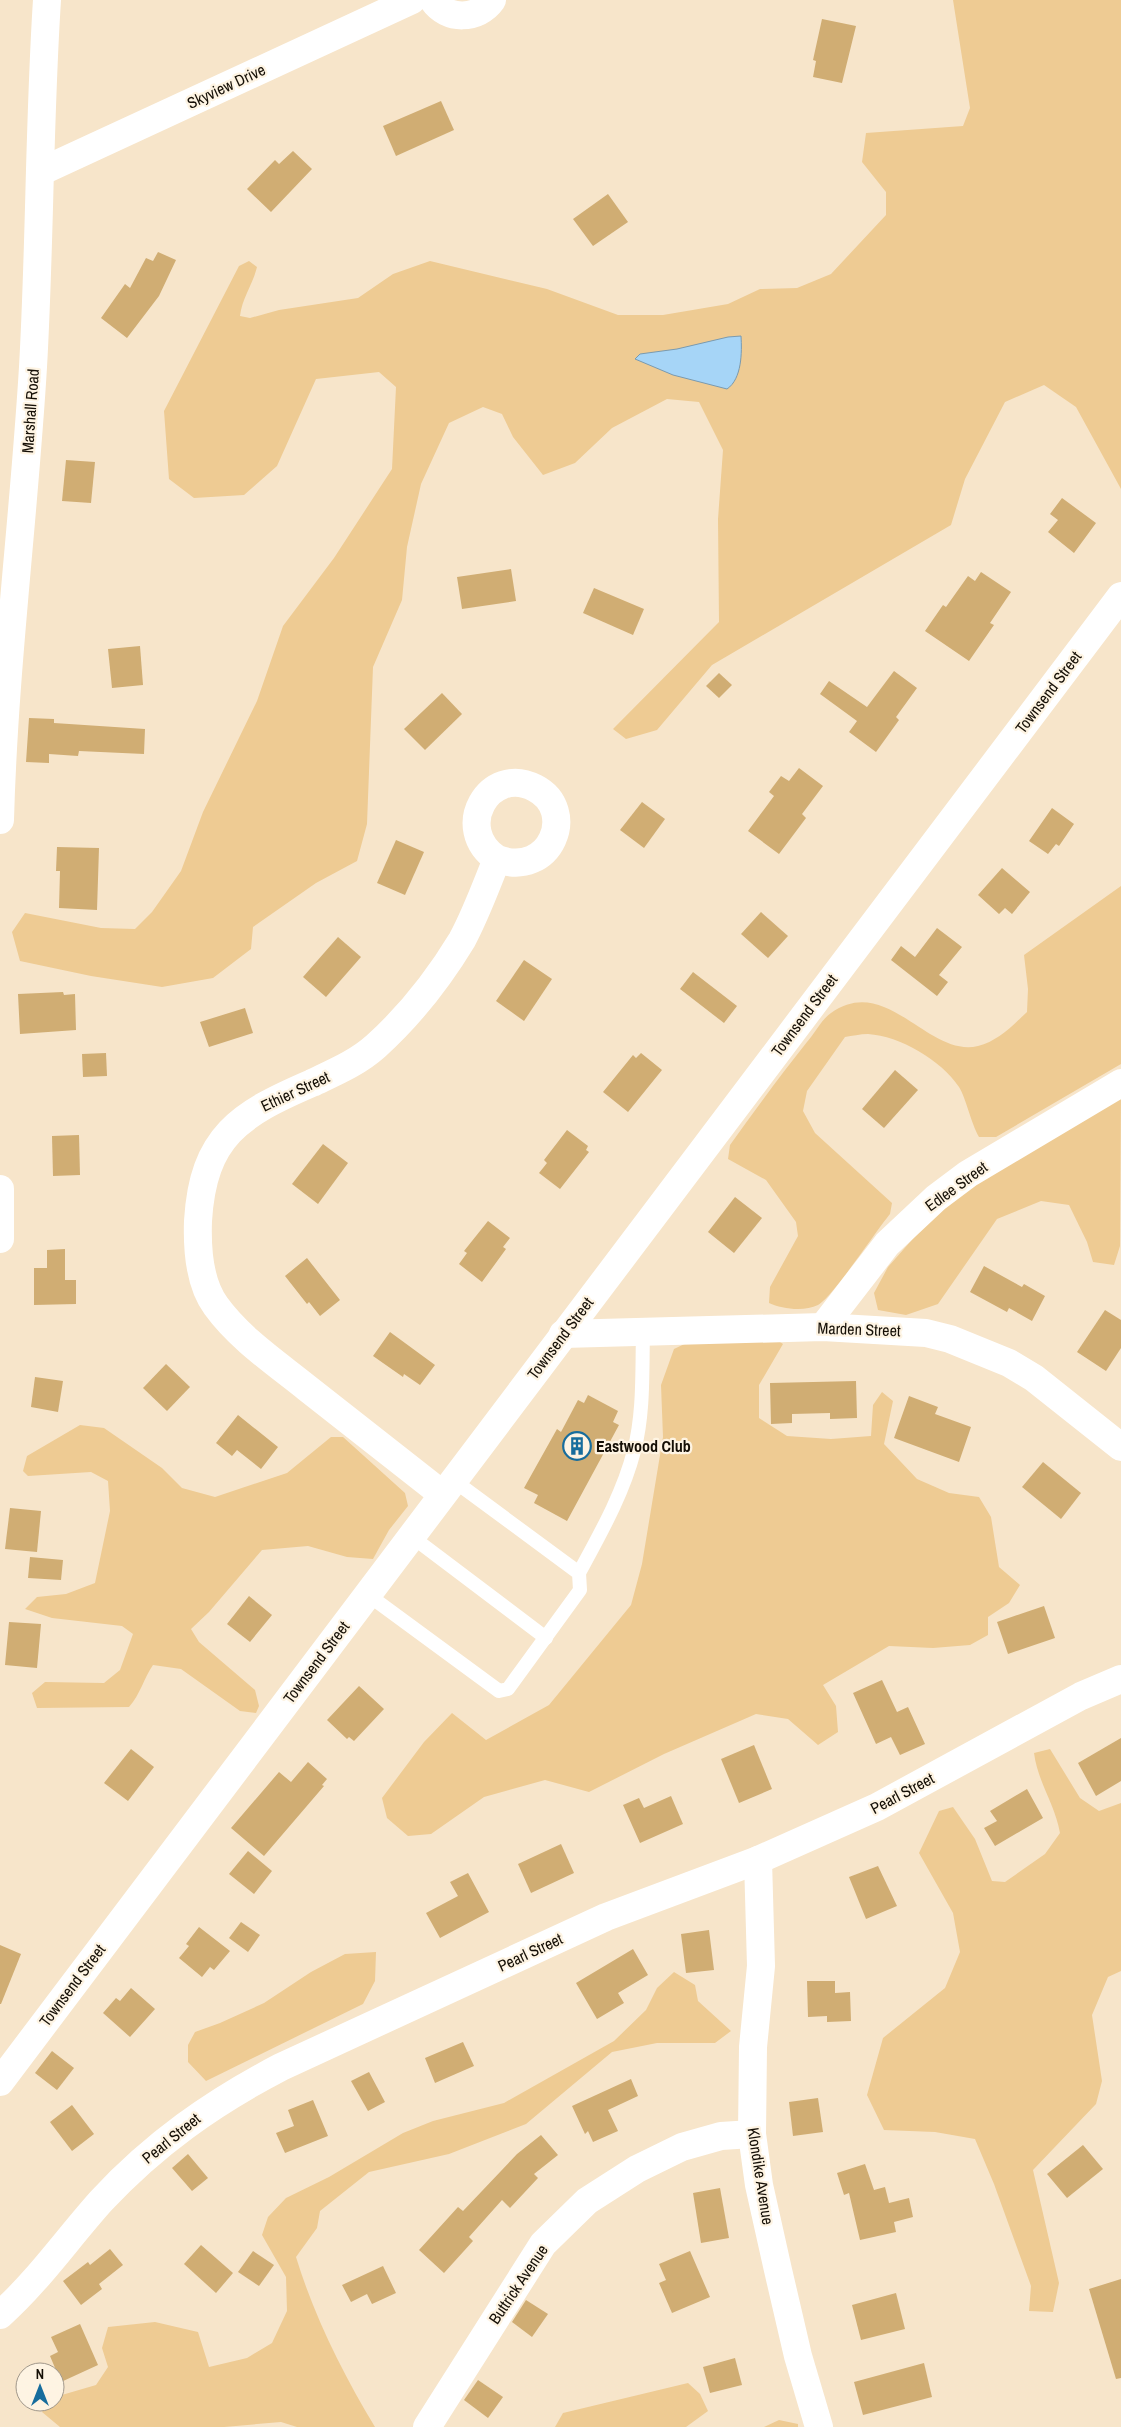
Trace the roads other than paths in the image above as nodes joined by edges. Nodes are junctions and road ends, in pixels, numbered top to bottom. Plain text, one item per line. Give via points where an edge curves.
1 (47, 0) edge
2 (412, 0) edge
3 (432, 0) edge
4 (492, 0) edge
5 (40, 172) junction
6 (1121, 596) edge
7 (0, 820) edge
8 (496, 859) dead end
9 (1121, 1083) edge
10 (0, 1190) edge
11 (0, 1239) edge
12 (823, 1327) junction
13 (643, 1332) junction
14 (563, 1334) junction
15 (1121, 1447) edge
16 (448, 1487) junction
17 (410, 1536) junction
18 (579, 1573) junction
19 (367, 1594) junction
20 (546, 1638) junction
21 (1121, 1679) edge
22 (758, 1860) junction
23 (0, 2082) edge
24 (752, 2134) junction
25 (0, 2315) edge
26 (427, 2427) edge
27 (819, 2427) edge

1 - 5 street, Marshall Road
2 - 5 street, Skyview Drive
3 - 4 street via 444,11 467,16 478,12
5 - 7 street, Marshall Road via 27,463
6 - 14 street, Townsend Street
8 - 16 street, Ethier Street via 462,939 426,991 362,1058 268,1102 236,1125 214,1153 199,1208 198,1241 204,1282 208,1294 224,1316 263,1353
9 - 12 street, Edlee Street via 968,1174 936,1198 887,1244
10 - 11 street
12 - 13 street, Marden Street
12 - 15 street, Marden Street via 926,1333 980,1350 1034,1378
13 - 14 street, Marden Street
13 - 18 lane via 641,1403 634,1450 607,1522
14 - 16 street, Townsend Street
16 - 17 street, Townsend Street
16 - 18 lane
17 - 19 street, Townsend Street
17 - 20 lane
18 - 20 lane via 580,1590
19 - 20 lane via 499,1691 508,1689
19 - 23 street, Townsend Street
21 - 22 street, Pearl Street via 1081,1696 877,1807
22 - 24 street, Klondike Avenue via 761,1966 753,2047
22 - 25 street, Pearl Street via 606,1917 238,2089 199,2114 128,2174 100,2202 31,2286
24 - 26 street, Buttrick Avenue via 721,2136 682,2147 587,2201 543,2244
24 - 27 street, Klondike Avenue via 759,2185 778,2270

